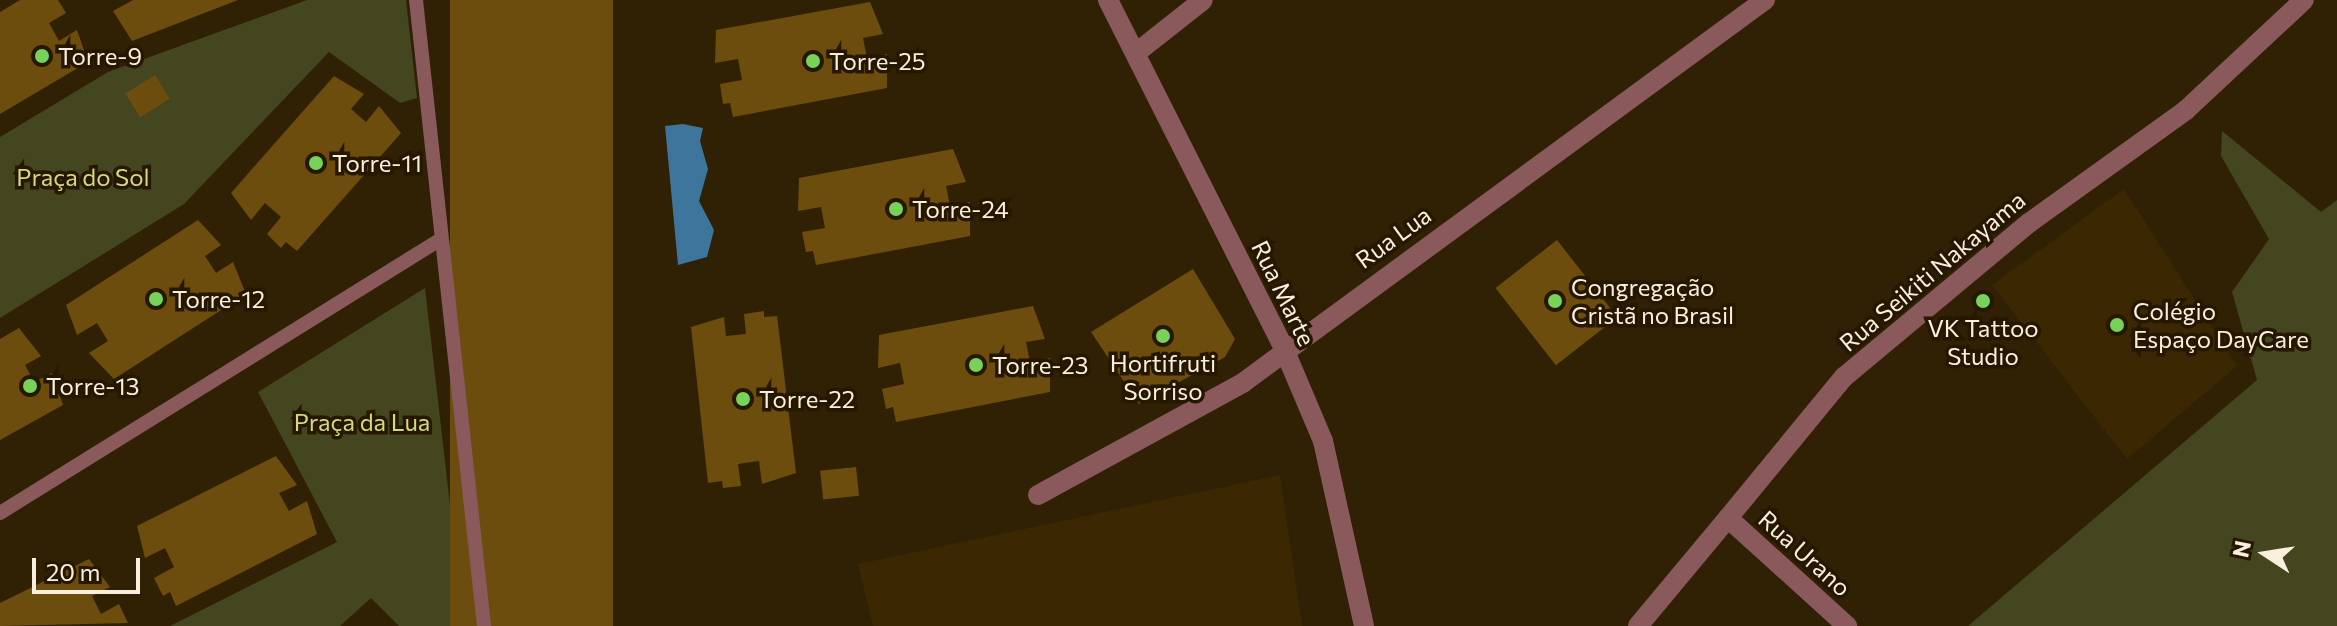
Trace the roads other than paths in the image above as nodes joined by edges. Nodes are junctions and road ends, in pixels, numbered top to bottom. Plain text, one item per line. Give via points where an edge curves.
1 (416, 0) edge
2 (1108, 0) edge
3 (1203, 0) edge
4 (1765, 0) edge
5 (2304, 0) edge
6 (1136, 53) junction
7 (441, 239) junction
8 (1284, 349) junction
9 (1038, 495) dead end
10 (0, 513) edge
11 (1728, 518) junction
12 (484, 626) edge
13 (1364, 626) edge
14 (1638, 626) edge
15 (1847, 626) edge

1 - 7 lane
2 - 6 street, Rua Marte
3 - 6 street
4 - 8 street, Rua Lua
5 - 11 street, Rua Seikiti Nakayama via 2186,110 2029,223 1844,377
6 - 8 street, Rua Marte
7 - 10 lane
7 - 12 lane
8 - 9 street, Rua Lua via 1244,382
8 - 13 street, Rua Marte via 1323,441
11 - 14 street, Rua Seikiti Nakayama
11 - 15 street, Rua Urano

